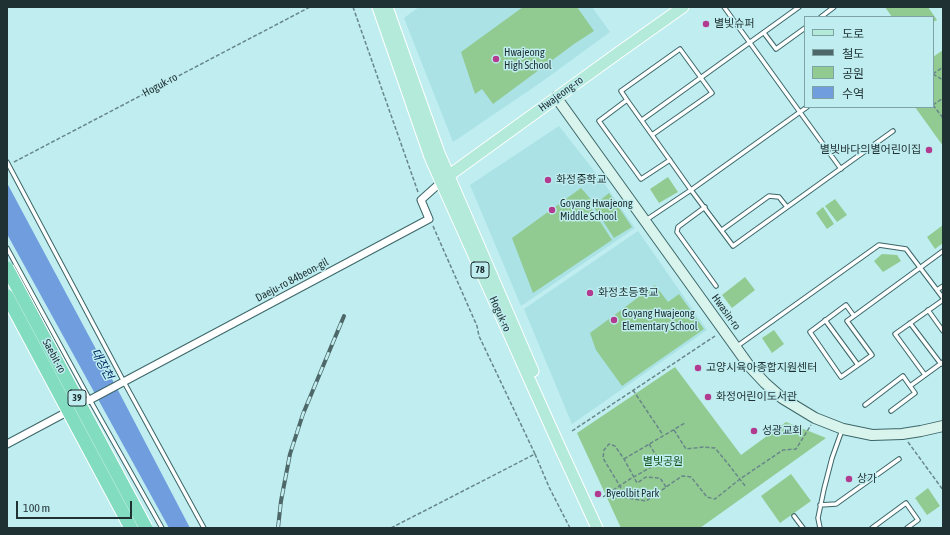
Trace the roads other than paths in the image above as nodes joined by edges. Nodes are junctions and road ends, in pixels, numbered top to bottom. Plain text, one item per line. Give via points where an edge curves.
1 (378, 7) edge
2 (387, 7) edge
3 (683, 7) edge
4 (724, 7) edge
5 (799, 7) edge
6 (834, 7) edge
7 (822, 16) edge
8 (804, 29) edge
9 (764, 32) junction
10 (750, 43) junction
11 (701, 78) junction
12 (556, 97) junction
13 (627, 100) junction
14 (806, 108) edge
15 (800, 112) junction
16 (642, 120) junction
17 (893, 131) dead end
18 (652, 135) junction
19 (670, 160) junction
20 (9, 163) edge
21 (841, 168) junction
22 (445, 179) junction
23 (691, 190) junction
24 (704, 207) junction
25 (788, 207) junction
26 (645, 221) junction
27 (722, 230) junction
28 (7, 248) edge
29 (943, 251) edge
30 (7, 268) edge
31 (920, 268) junction
32 (716, 286) dead end
33 (943, 286) edge
34 (937, 290) junction
35 (7, 296) edge
36 (943, 299) edge
37 (928, 310) junction
38 (854, 316) junction
39 (825, 320) junction
40 (910, 323) junction
41 (943, 332) edge
42 (736, 347) junction
43 (942, 363) edge
44 (858, 366) junction
45 (925, 375) junction
46 (124, 382) junction
47 (910, 386) junction
48 (90, 400) junction
49 (865, 405) dead end
50 (891, 411) dead end
51 (943, 426) edge
52 (843, 429) junction
53 (7, 444) edge
54 (899, 459) dead end
55 (820, 505) junction
56 (794, 516) dead end
57 (131, 528) edge
58 (146, 528) edge
59 (162, 528) edge
60 (204, 528) edge
61 (597, 528) edge
62 (604, 528) edge
63 (803, 528) edge
64 (820, 528) edge
65 (872, 528) edge
66 (907, 528) edge

1 - 22 main road, Hoguk-ro / 78 via 430,156
2 - 22 main road, Hoguk-ro / 78 via 439,153
3 - 12 main road, Hwajeong-ro
4 - 10 lane
5 - 9 lane
6 - 7 lane
8 - 9 lane via 776,49
9 - 10 lane
10 - 11 lane
10 - 15 lane
11 - 13 lane via 680,49 621,91
11 - 16 lane
11 - 18 lane via 712,93
12 - 22 main road, Hwajeong-ro
12 - 26 main road, Hwasin-ro
13 - 16 lane
13 - 19 lane via 599,121 641,179
14 - 15 lane
15 - 21 lane
15 - 23 lane
16 - 18 lane
17 - 21 lane
18 - 19 lane
19 - 23 lane
20 - 46 lane
21 - 25 lane
22 - 46 street, Daeju-ro 84beon-gil via 421,200 429,219
22 - 61 main road, Hoguk-ro / 78
22 - 62 main road, Hoguk-ro / 78
23 - 24 lane
23 - 26 lane
24 - 27 lane
24 - 32 lane via 678,227 677,232
25 - 27 lane via 779,197 770,196
25 - 27 lane via 733,246
26 - 42 main road, Hwasin-ro
28 - 48 lane
29 - 31 lane
30 - 58 highway, Saebit-ro / 39, bridge
31 - 34 lane
31 - 38 lane
31 - 42 lane via 906,249 879,245
33 - 34 lane
34 - 36 lane
35 - 57 highway, Saebit-ro / 39, bridge
36 - 37 lane
37 - 40 lane
37 - 41 lane
38 - 39 lane via 846,305
38 - 44 lane via 847,321 872,355
39 - 44 lane
39 - 44 lane via 810,332 823,351 842,377
40 - 43 lane
40 - 45 lane via 894,334
42 - 52 main road, Hwasin-ro via 750,367 782,398 815,418
43 - 45 lane
45 - 47 lane
46 - 48 street, Daeju-ro 84beon-gil
46 - 60 lane
47 - 49 lane via 903,376
47 - 50 lane via 915,393
48 - 53 street
48 - 59 lane
51 - 52 main road, Hwasin-ro via 902,434 872,435
52 - 55 lane via 832,458
54 - 55 lane via 836,504
55 - 64 lane
56 - 63 lane
65 - 66 lane via 906,503 918,520

